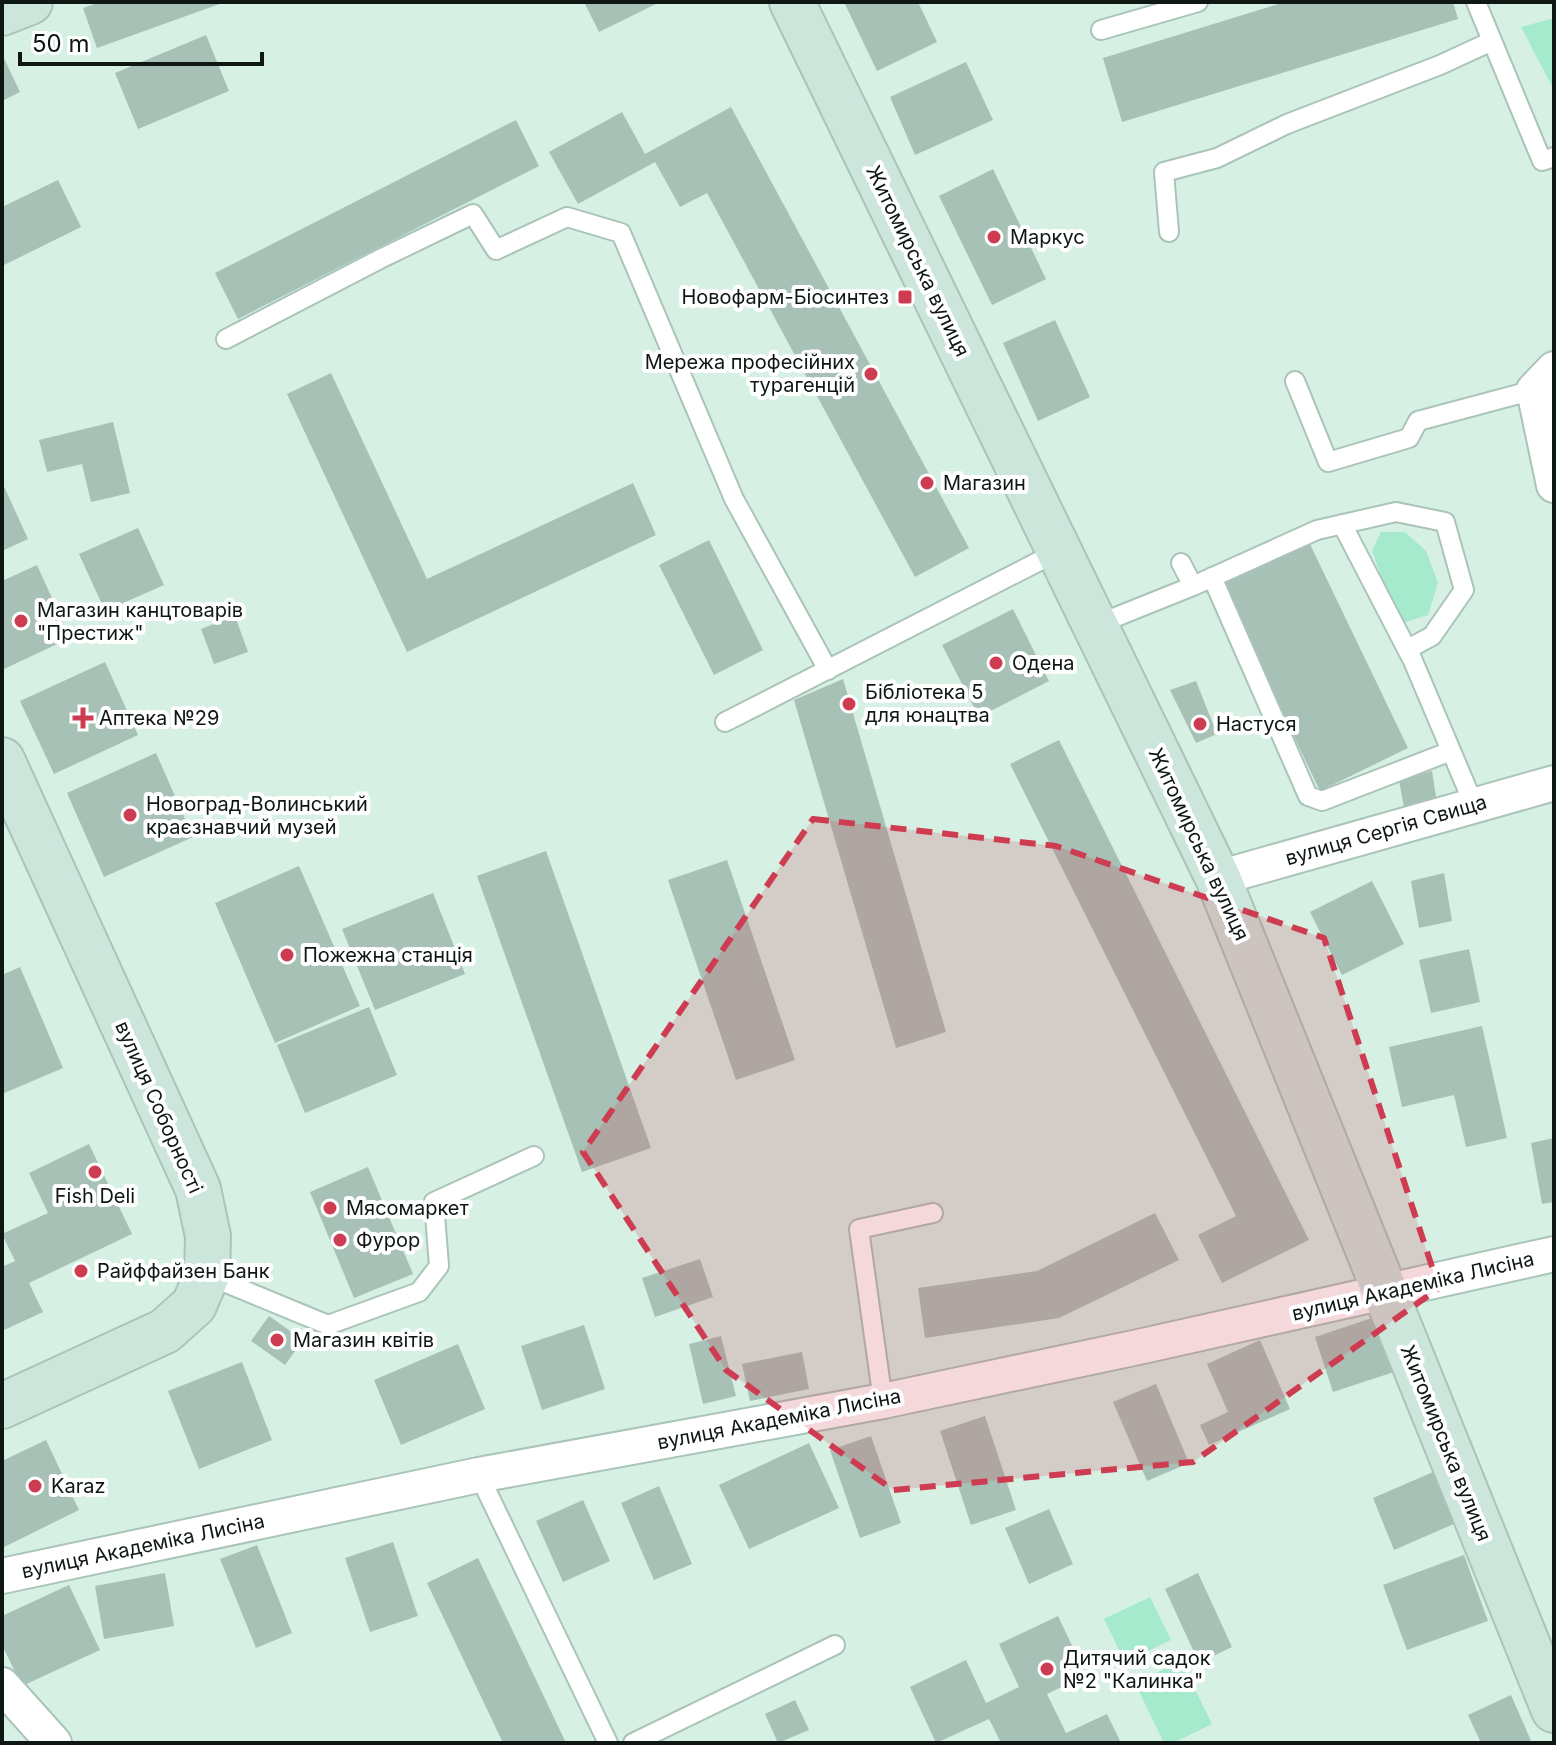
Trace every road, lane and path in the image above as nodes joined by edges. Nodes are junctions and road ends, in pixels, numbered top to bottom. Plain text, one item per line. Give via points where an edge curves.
1 (30, 2) edge
2 (792, 2) edge
3 (1198, 2) edge
4 (1476, 2) edge
5 (2, 13) edge
6 (1101, 30) dead end
7 (1492, 41) junction
8 (1554, 157) edge
9 (1169, 232) dead end
10 (226, 339) dead end
11 (1544, 379) edge
12 (1295, 381) dead end
13 (1554, 485) edge
14 (1342, 524) junction
15 (1059, 551) junction
16 (1181, 563) dead end
17 (1212, 577) junction
18 (1193, 586) junction
19 (1096, 625) junction
20 (1408, 649) junction
21 (828, 670) junction
22 (725, 722) dead end
23 (1451, 751) junction
24 (2, 760) edge
25 (1554, 783) edge
26 (1474, 805) junction
27 (1218, 878) junction
28 (534, 1156) dead end
29 (933, 1213) dead end
30 (1554, 1254) edge
31 (207, 1275) junction
32 (1386, 1292) junction
33 (883, 1401) junction
34 (2, 1406) edge
35 (479, 1475) junction
36 (2, 1576) edge
37 (835, 1645) dead end
38 (2, 1685) edge
39 (1554, 1710) edge
40 (54, 1743) edge
41 (608, 1743) edge
42 (633, 1743) edge

1 - 5 main road
2 - 15 main road, Житомирська вулиця
3 - 6 lane
4 - 7 lane
7 - 8 lane via 1542,161
7 - 9 lane via 1217,158 1164,172
10 - 21 lane via 473,214 496,250 567,217 621,233 734,499
11 - 12 lane via 1418,421 1409,438 1328,462
11 - 13 street
14 - 17 lane
14 - 20 lane
14 - 20 lane via 1396,512 1445,522 1464,590 1432,636
15 - 19 main road, Житомирська вулиця
15 - 21 lane
16 - 18 lane
17 - 18 lane
17 - 23 lane via 1308,796 1322,801
18 - 19 lane
19 - 27 main road, Житомирська вулиця
20 - 23 lane
21 - 22 lane
23 - 26 lane
24 - 31 main road, вулиця Соборності via 198,1189 208,1236
25 - 26 street, вулиця Сергія Свища
26 - 27 street, вулиця Сергія Свища
27 - 32 main road, Житомирська вулиця
28 - 31 lane via 434,1202 439,1266 419,1292 328,1325
29 - 33 lane via 859,1229
30 - 32 street, вулиця Академіка Лисіна
31 - 34 main road, вулиця Соборності via 194,1305 165,1331
32 - 33 street, вулиця Академіка Лисіна
32 - 39 main road, Житомирська вулиця
33 - 35 street, вулиця Академіка Лисіна
35 - 36 street, вулиця Академіка Лисіна
35 - 41 lane
37 - 42 lane
38 - 40 street

